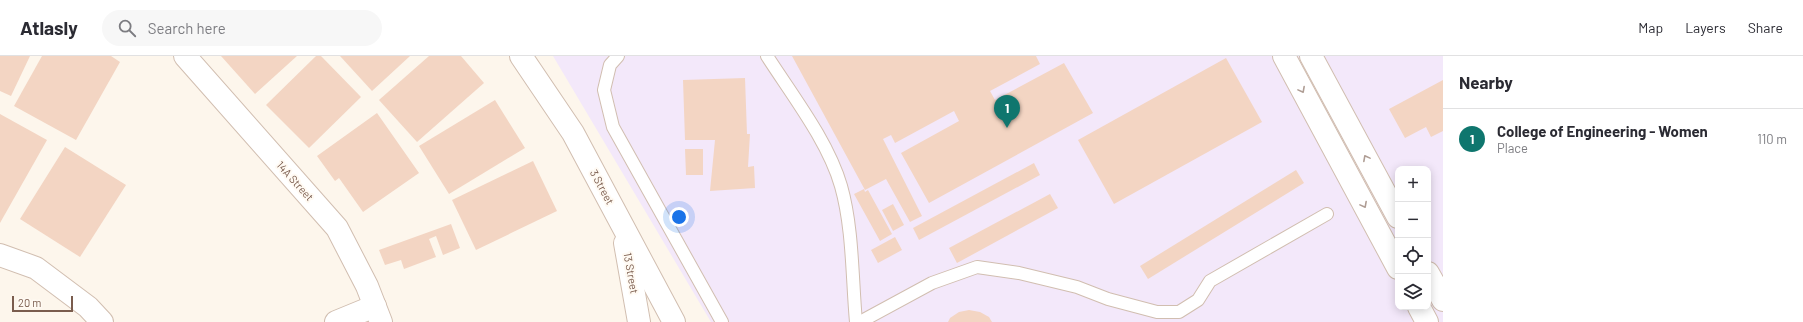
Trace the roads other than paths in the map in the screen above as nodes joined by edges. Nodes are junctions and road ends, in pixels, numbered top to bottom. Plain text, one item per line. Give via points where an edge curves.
1 (185, 56) edge
2 (521, 56) edge
3 (618, 56) edge
4 (767, 56) edge
5 (1284, 56) edge
6 (1310, 56) edge
7 (1395, 212) edge
8 (1327, 214) dead end
9 (622, 224) junction
10 (0, 255) edge
11 (1395, 262) edge
12 (1429, 274) edge
13 (1443, 300) edge
14 (1421, 310) edge
15 (378, 314) edge
16 (102, 322) edge
17 (336, 322) edge
18 (639, 322) edge
19 (674, 322) edge
20 (722, 322) edge
21 (856, 322) edge
22 (860, 322) edge
23 (1427, 322) edge

1 - 15 street, 14A Street via 337,228 367,286
2 - 9 street, 3 Street via 573,133
3 - 20 lane via 610,65 604,90 613,126
4 - 21 lane via 823,142 841,185 848,226
5 -> 11 street
7 -> 6 street
8 - 22 lane via 1210,281 1198,300 1179,312 1157,312 1077,287 1019,273 977,267 932,283
9 - 18 street, 13 Street
9 - 19 street, 3 Street
10 - 16 street via 36,268 88,307
12 - 13 street
14 - 23 street
15 - 17 street

